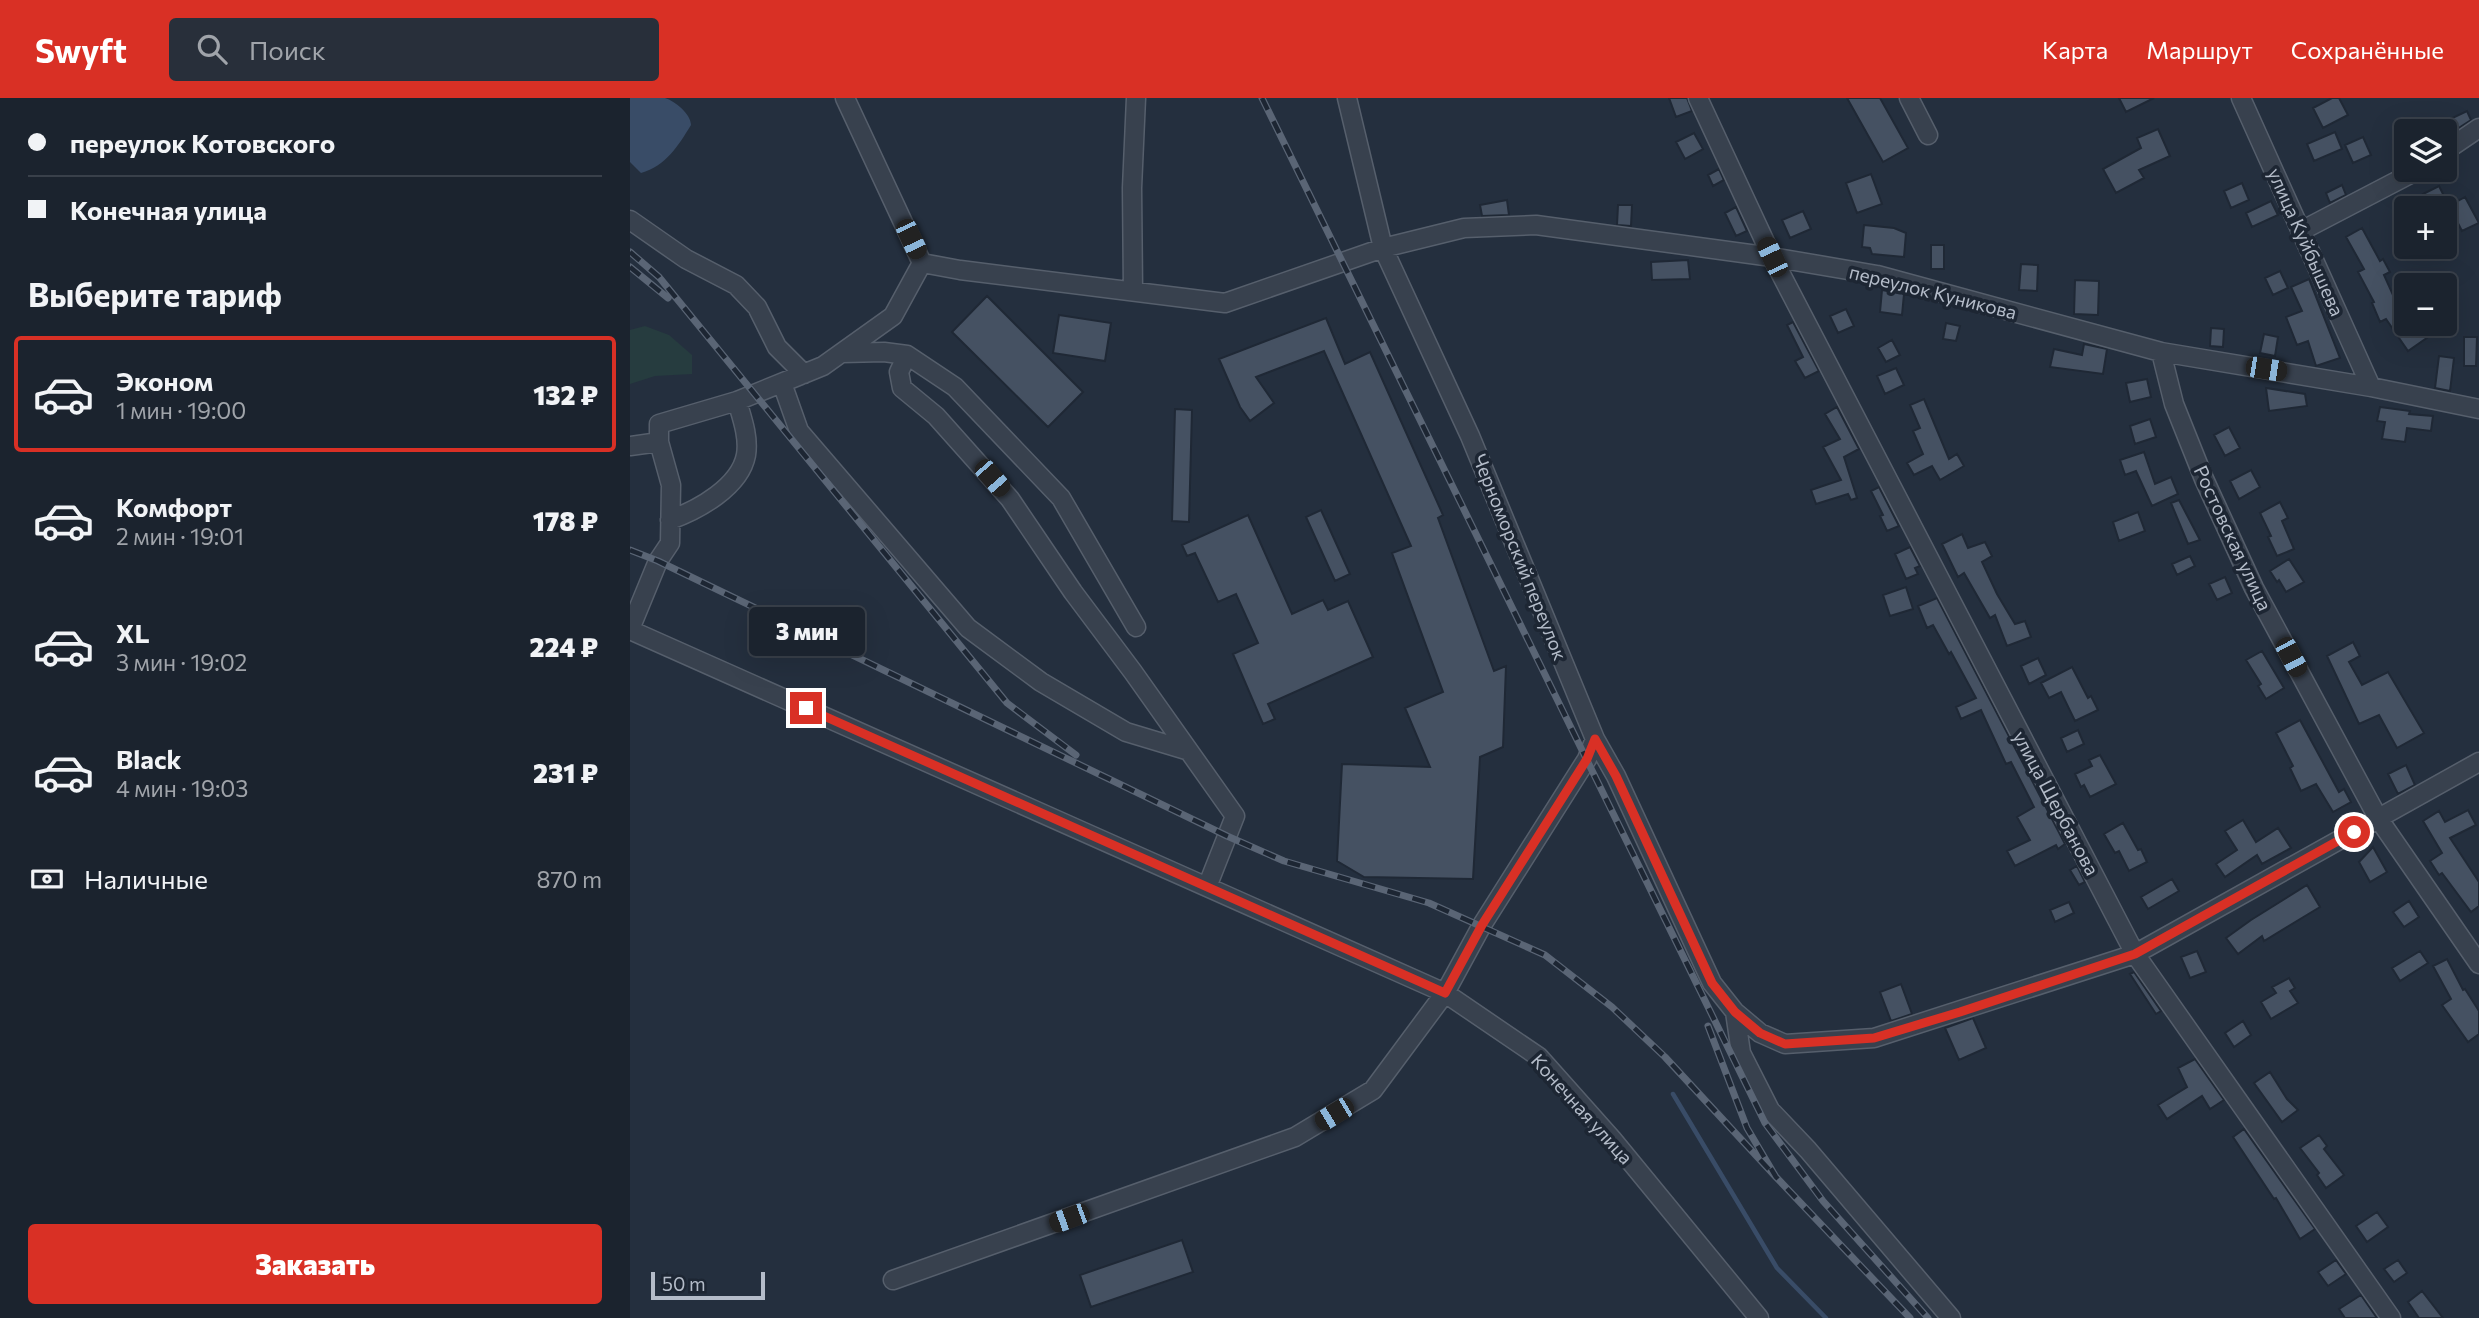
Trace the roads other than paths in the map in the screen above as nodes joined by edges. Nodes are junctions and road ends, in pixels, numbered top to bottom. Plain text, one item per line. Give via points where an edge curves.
1 (845, 98) edge
2 (1136, 98) edge
3 (1346, 98) edge
4 (1698, 98) edge
5 (1909, 98) edge
6 (2241, 98) edge
7 (2479, 128) edge
8 (1928, 135) dead end
9 (2457, 143) edge
10 (2395, 182) edge
11 (630, 220) edge
12 (2301, 231) junction
13 (1383, 248) junction
14 (1772, 257) junction
15 (922, 263) junction
16 (1133, 291) junction
17 (2161, 352) junction
18 (842, 353) junction
19 (906, 355) junction
20 (804, 374) junction
21 (782, 383) junction
22 (2371, 387) junction
23 (737, 401) junction
24 (2479, 409) edge
25 (659, 442) junction
26 (630, 446) edge
27 (670, 520) junction
28 (1136, 627) dead end
29 (630, 630) edge
30 (1595, 739) junction
31 (1189, 751) junction
32 (2479, 762) edge
33 (2378, 818) junction
34 (1207, 887) junction
35 (2135, 954) junction
36 (2479, 964) edge
37 (1445, 993) junction
38 (1735, 1012) junction
39 (893, 1280) dead end
40 (1759, 1318) edge
41 (1951, 1318) edge
42 (2391, 1318) edge

1 - 15 street
2 - 16 street
3 - 13 street, Черноморский переулок
4 - 14 street, улица Щербанова
5 - 8 street
6 - 12 street, улица Куйбышева
7 - 9 street
10 - 12 street
11 - 20 street via 686,259 736,285 757,307 777,347
12 - 22 street, улица Куйбышева
13 - 14 street, переулок Куникова via 1464,228 1536,225
13 - 16 street, переулок Куникова via 1225,303
13 - 30 street, Черноморский переулок via 1470,436
14 - 17 street, переулок Куникова via 1877,275
14 - 35 street, улица Щербанова
15 - 16 street, переулок Куникова
15 - 18 street via 893,316
17 - 22 street, переулок Куникова
17 - 33 street, Ростовская улица via 2174,404 2204,479 2255,588
18 - 19 street
18 - 20 street
19 - 28 street via 954,387 1061,498
19 - 31 street via 900,372 902,388 936,416 1010,499
20 - 21 street
21 - 23 street
21 - 31 street via 799,431 968,628 1041,682 1126,732
22 - 24 street, переулок Куникова
23 - 25 street via 659,424
23 - 27 street via 745,426 746,454 741,468 730,483 690,513
25 - 26 street
25 - 27 street via 671,485
27 - 29 street via 670,543
29 - 34 street, Конечная улица
30 - 37 street
30 - 38 street, Черноморский переулок via 1712,983
31 - 34 street via 1235,816
32 - 33 street
33 - 35 street
33 - 36 street, Ростовская улица
34 - 37 street, Конечная улица
35 - 38 street, Черноморский переулок via 1874,1038 1785,1044 1760,1033
35 - 42 street, улица Щербанова
37 - 39 street via 1373,1090 1295,1138
37 - 40 street, Конечная улица via 1539,1057
38 - 41 street via 1741,1053 1770,1110

